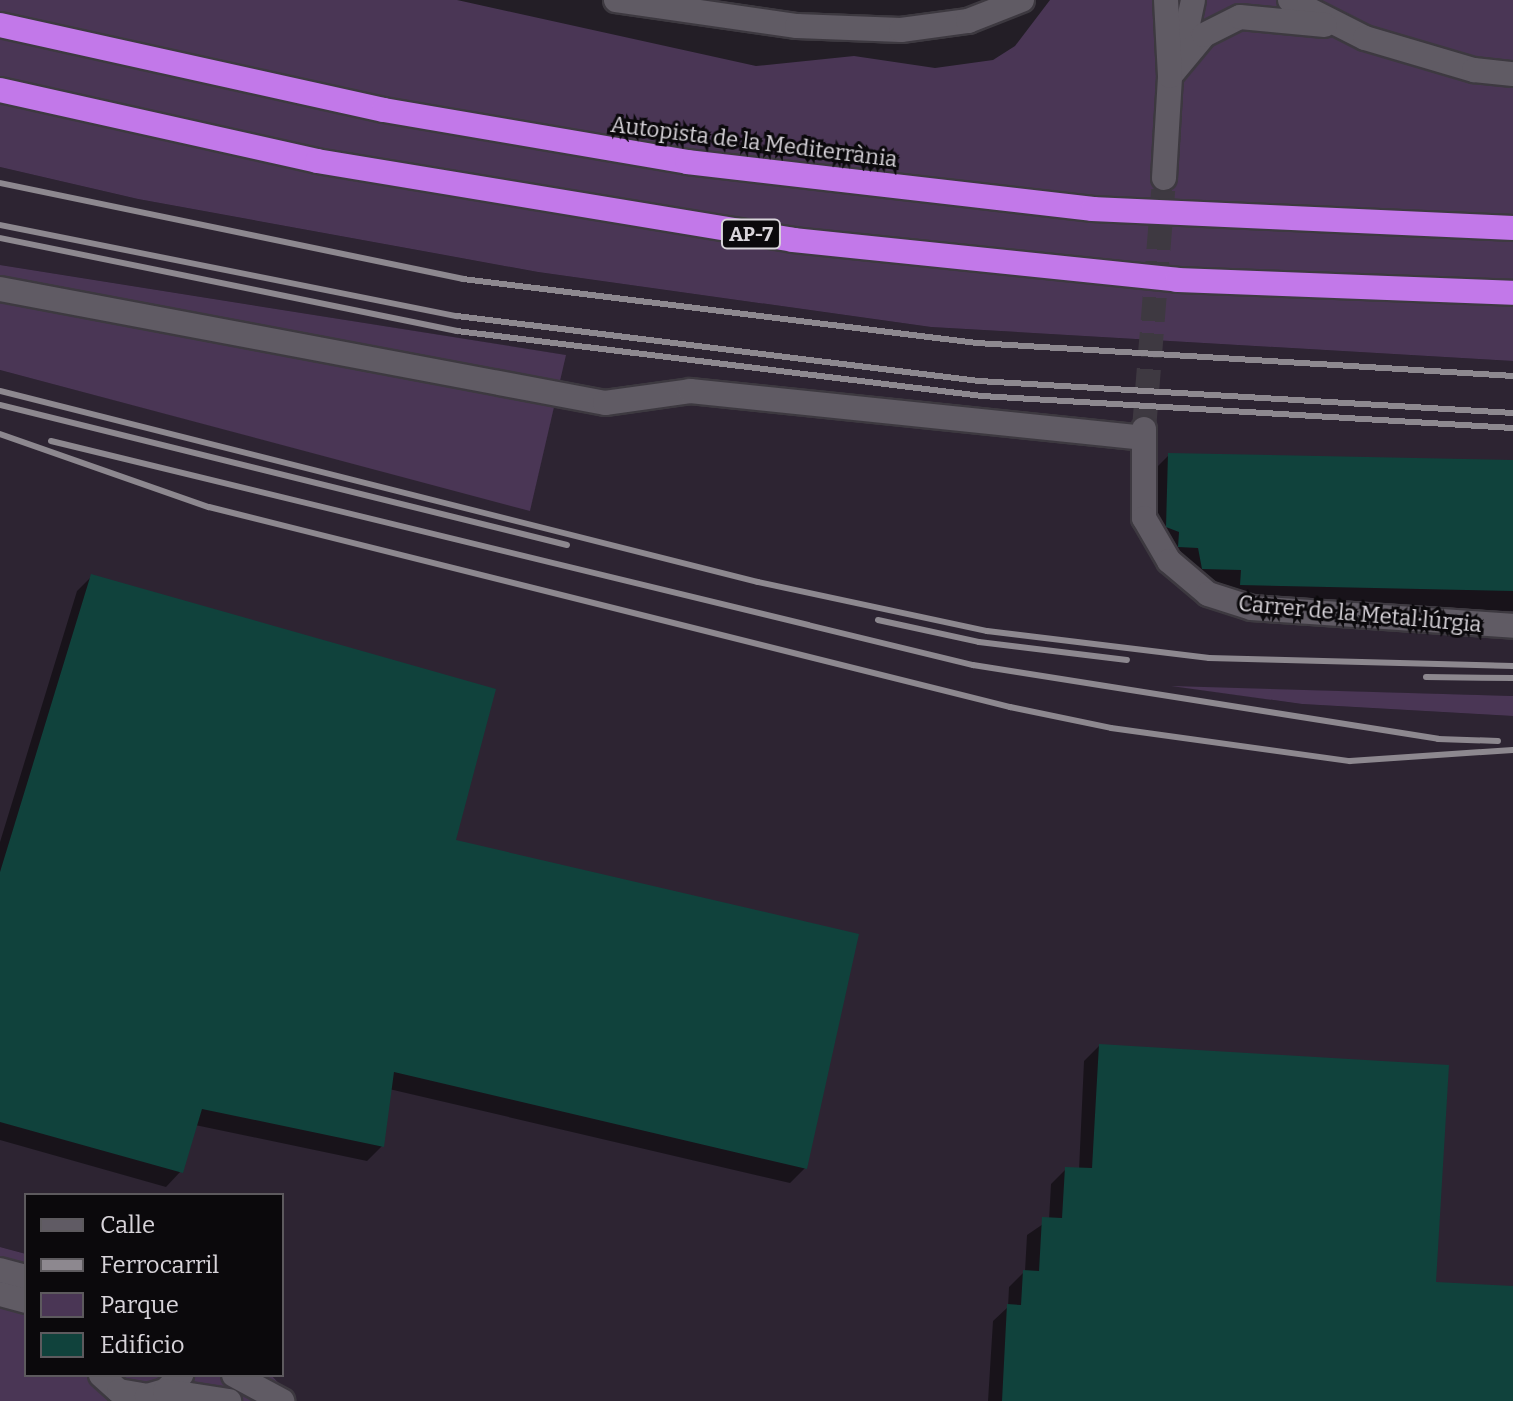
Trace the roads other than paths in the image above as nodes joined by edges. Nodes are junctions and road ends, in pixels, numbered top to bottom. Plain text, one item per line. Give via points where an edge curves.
1 (616, 0) edge
2 (1022, 0) edge
3 (1166, 0) edge
4 (1193, 0) edge
5 (1290, 0) edge
6 (0, 25) edge
7 (1331, 25) junction
8 (1176, 66) junction
9 (1513, 74) edge
10 (0, 90) edge
11 (1164, 178) tunnel mouth
12 (1513, 228) edge
13 (0, 289) edge
14 (1513, 293) edge
15 (1513, 626) edge
16 (0, 1270) edge
17 (24, 1276) edge
18 (0, 1294) edge
19 (24, 1300) edge
20 (100, 1377) edge
21 (102, 1377) edge
22 (238, 1377) edge
23 (158, 1391) edge
24 (106, 1401) edge
25 (229, 1401) edge
26 (282, 1401) edge

1 - 2 street via 797,26 901,30 968,21
3 - 8 street
4 - 8 street
5 - 7 street
6 - 12 highway, Autopista de la Mediterrània via 384,110 687,162 1093,209
7 - 8 street via 1240,17 1204,35
7 - 9 street via 1460,66
8 - 11 street
10 - 14 highway, AP-7 via 317,161 779,238 1177,280
13 - 15 street, Carrer de la Metal·lúrgia via 605,403 690,391 1143,433 1144,518 1169,561 1208,594 1252,608
16 - 17 street
18 - 19 street
20 - 24 street
21 - 23 street via 119,1391
22 - 26 street
23 - 25 street

